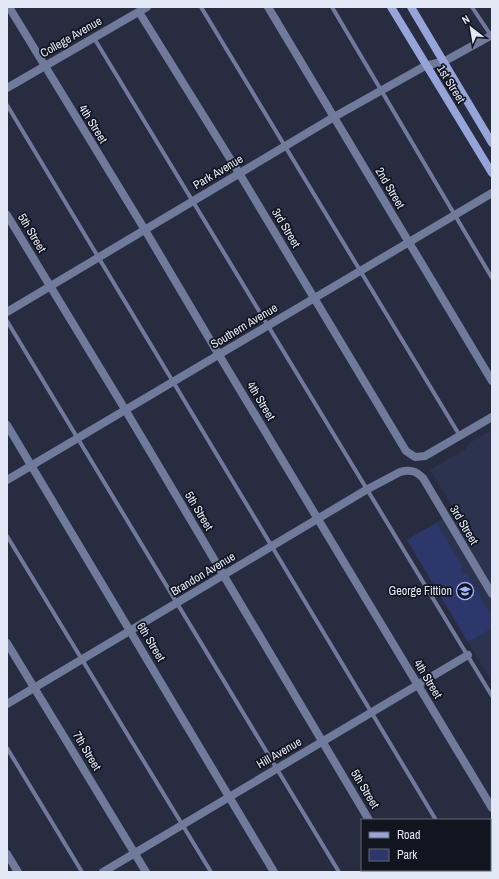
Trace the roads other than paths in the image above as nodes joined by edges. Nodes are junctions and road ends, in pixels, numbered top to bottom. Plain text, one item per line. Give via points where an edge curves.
1 (9, 7) edge
2 (147, 7) edge
3 (201, 7) edge
4 (268, 7) edge
5 (332, 7) edge
6 (391, 7) edge
7 (411, 7) edge
8 (472, 7) edge
9 (139, 12) junction
10 (492, 36) edge
11 (94, 38) junction
12 (445, 61) junction
13 (44, 66) junction
14 (425, 66) junction
15 (7, 88) edge
16 (381, 91) junction
17 (7, 105) edge
18 (334, 117) junction
19 (492, 143) edge
20 (286, 146) junction
21 (239, 173) junction
22 (492, 173) edge
23 (492, 193) edge
24 (193, 201) junction
25 (7, 215) edge
26 (454, 216) junction
27 (145, 230) junction
28 (408, 242) junction
29 (98, 258) junction
30 (360, 271) junction
31 (492, 278) edge
32 (50, 286) junction
33 (314, 298) junction
34 (7, 312) edge
35 (7, 321) edge
36 (267, 326) junction
37 (219, 355) junction
38 (492, 381) edge
39 (173, 382) junction
40 (126, 411) junction
41 (490, 420) edge
42 (7, 425) edge
43 (460, 436) junction
44 (78, 439) junction
45 (32, 466) junction
46 (413, 471) joint
47 (7, 480) edge
48 (366, 490) junction
49 (319, 519) junction
50 (7, 536) edge
51 (272, 547) junction
52 (223, 576) junction
53 (492, 594) edge
54 (178, 603) junction
55 (130, 632) junction
56 (7, 643) edge
57 (468, 655) junction
58 (81, 660) junction
59 (417, 684) junction
60 (34, 688) junction
61 (492, 696) edge
62 (7, 704) edge
63 (371, 712) junction
64 (323, 742) junction
65 (7, 748) edge
66 (277, 768) junction
67 (229, 796) junction
68 (492, 808) edge
69 (368, 819) edge
70 (435, 819) edge
71 (183, 824) junction
72 (135, 853) junction
73 (7, 854) edge
74 (18, 872) edge
75 (82, 872) edge
76 (103, 872) edge
77 (146, 872) edge
78 (211, 872) edge
79 (274, 872) edge
80 (339, 872) edge

1 - 13 street, 4th Street
2 - 9 street, College Avenue
3 - 20 lane
4 - 18 street, 2nd Street
5 - 16 lane
6 - 14 main road, 1st Street
7 - 12 main road, 1st Street
8 - 10 lane
9 - 11 street, College Avenue
9 - 21 street, 3rd Street
10 - 12 street, Park Avenue
11 - 13 street, College Avenue
11 - 24 lane
12 - 14 street, Park Avenue
12 - 19 main road, 1st Street
13 - 15 street, College Avenue
13 - 27 street, 4th Street
14 - 16 street, Park Avenue
14 - 22 main road, 1st Street
16 - 18 street, Park Avenue
16 - 26 lane
17 - 29 lane
18 - 20 street, Park Avenue
18 - 28 street, 2nd Street
20 - 21 street, Park Avenue
20 - 30 lane
21 - 24 street, Park Avenue
21 - 33 street, 3rd Street
23 - 26 street, Southern Avenue
24 - 27 street, Park Avenue
24 - 36 lane
25 - 32 street, 5th Street
26 - 28 street, Southern Avenue
26 - 31 lane
27 - 29 street, Park Avenue
27 - 37 street, 4th Street
28 - 30 street, Southern Avenue
28 - 38 street, 2nd Street
29 - 32 street, Park Avenue
29 - 39 lane
30 - 33 street, Southern Avenue
30 - 43 lane
32 - 34 street, Park Avenue
32 - 40 street, 5th Street
33 - 36 street, Southern Avenue
33 - 43 street, 3rd Street via 406,451 412,456 425,456
35 - 44 lane
36 - 37 street, Southern Avenue
36 - 48 lane
37 - 39 street, Southern Avenue
37 - 49 street, 4th Street
39 - 40 street, Southern Avenue
39 - 51 lane
40 - 44 street, Southern Avenue
40 - 52 street, 5th Street
41 - 43 street
42 - 45 street, 6th Street
44 - 45 street, Southern Avenue
44 - 54 lane
45 - 47 street, Southern Avenue
45 - 55 street, 6th Street
46 - 48 street, Brandon Avenue via 400,472
46 - 53 street, 3rd Street via 423,478
48 - 49 street, Brandon Avenue
48 - 57 lane
49 - 51 street, Brandon Avenue
49 - 59 street, 4th Street
50 - 58 lane
51 - 52 street, Brandon Avenue
51 - 63 lane
52 - 54 street, Brandon Avenue
52 - 64 street, 5th Street
54 - 55 street, Brandon Avenue
54 - 66 lane
55 - 58 street, Brandon Avenue
55 - 67 street, 6th Street
56 - 60 street, 7th Street
57 - 59 street, Hill Avenue
57 - 61 lane
58 - 60 street, Brandon Avenue
58 - 71 lane
59 - 63 street, Hill Avenue
59 - 68 street, 4th Street
60 - 62 street, Brandon Avenue
60 - 72 street, 7th Street
63 - 64 street, Hill Avenue
63 - 70 lane
64 - 66 street, Hill Avenue
64 - 69 street, 5th Street
65 - 75 lane
66 - 67 street, Hill Avenue
66 - 80 lane
67 - 71 street, Hill Avenue
67 - 79 street, 6th Street
71 - 72 street, Hill Avenue
71 - 78 lane
72 - 76 street, Hill Avenue
72 - 77 street, 7th Street
73 - 74 street

